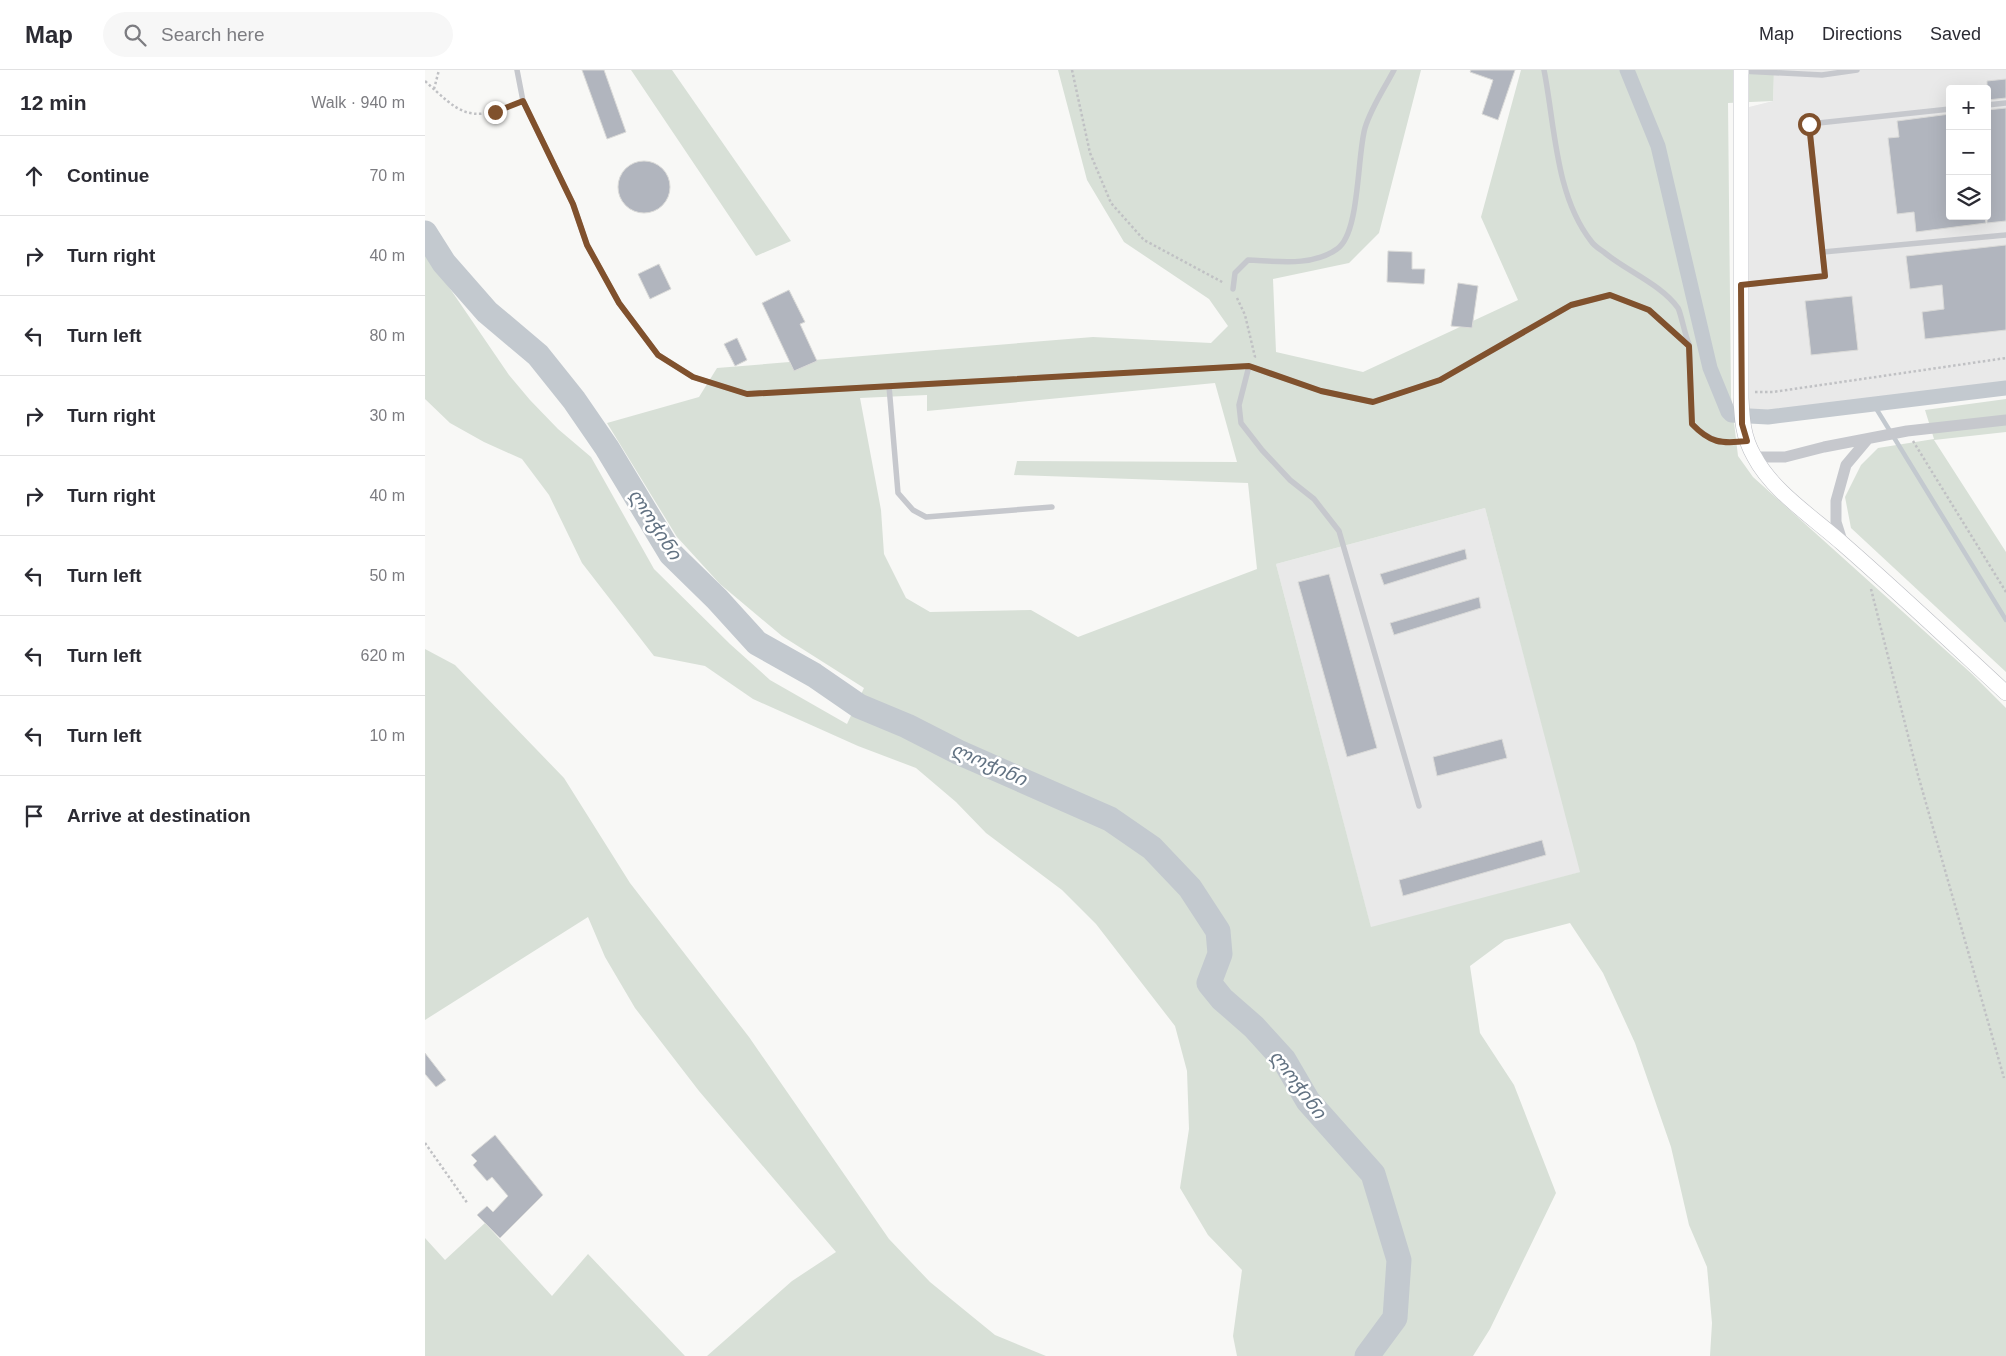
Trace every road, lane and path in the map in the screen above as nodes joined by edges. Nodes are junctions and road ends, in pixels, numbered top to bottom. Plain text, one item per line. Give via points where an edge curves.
1 (439, 70) edge
2 (517, 70) edge
3 (1072, 70) edge
4 (1394, 70) edge
5 (1544, 70) edge
6 (1741, 70) edge
7 (1857, 70) edge
8 (425, 81) edge
9 (434, 90) junction
10 (523, 101) junction
11 (2006, 103) edge
12 (1991, 105) edge
13 (1946, 109) edge
14 (2006, 236) edge
15 (1823, 252) junction
16 (1741, 285) junction
17 (1233, 289) junction
18 (1689, 346) junction
19 (2006, 358) edge
20 (1249, 366) junction
21 (889, 386) junction
22 (1741, 395) junction
23 (2006, 420) edge
24 (1907, 432) junction
25 (1867, 440) junction
26 (1747, 441) junction
27 (1754, 457) junction
28 (1052, 507) dead end
29 (1843, 544) junction
30 (1865, 564) junction
31 (2006, 592) edge
32 (2006, 693) edge
33 (1419, 806) dead end
34 (2004, 1078) dead end
35 (425, 1143) edge
36 (468, 1204) dead end

1 - 9 path
2 - 10 lane
3 - 17 path via 1090,154 1111,203 1144,240
4 - 17 lane via 1365,128 1349,232 1338,249 1312,260 1247,260 1235,273
5 - 18 lane via 1563,179 1579,221 1591,242 1668,296 1679,310
6 - 7 lane via 1822,75
6 - 16 street
8 - 9 path
9 - 10 path via 449,103 472,115 495,112
10 - 21 lane via 573,204 587,245 619,303 658,355 693,377 747,394
11 - 12 lane
13 - 15 lane via 1809,124
14 - 15 lane
15 - 16 lane via 1825,276
16 - 22 street
17 - 20 path via 1245,315 1255,357
18 - 20 lane via 1649,310 1610,295 1571,305 1440,380 1373,402 1321,391
18 - 26 lane via 1692,424 1703,435 1725,443
19 - 22 path
20 - 21 lane
20 - 33 lane via 1239,405 1241,423 1290,480 1314,498 1339,531
21 - 28 lane via 898,493 913,510 926,517
22 - 26 street via 1742,424
23 - 24 street
24 - 25 street
24 - 31 path
25 - 27 street via 1785,457
25 - 29 street via 1846,465 1836,501 1836,522
26 - 27 street
27 - 29 street via 1796,505
29 - 30 street
30 - 32 street
30 - 34 path via 1918,775
35 - 36 path

